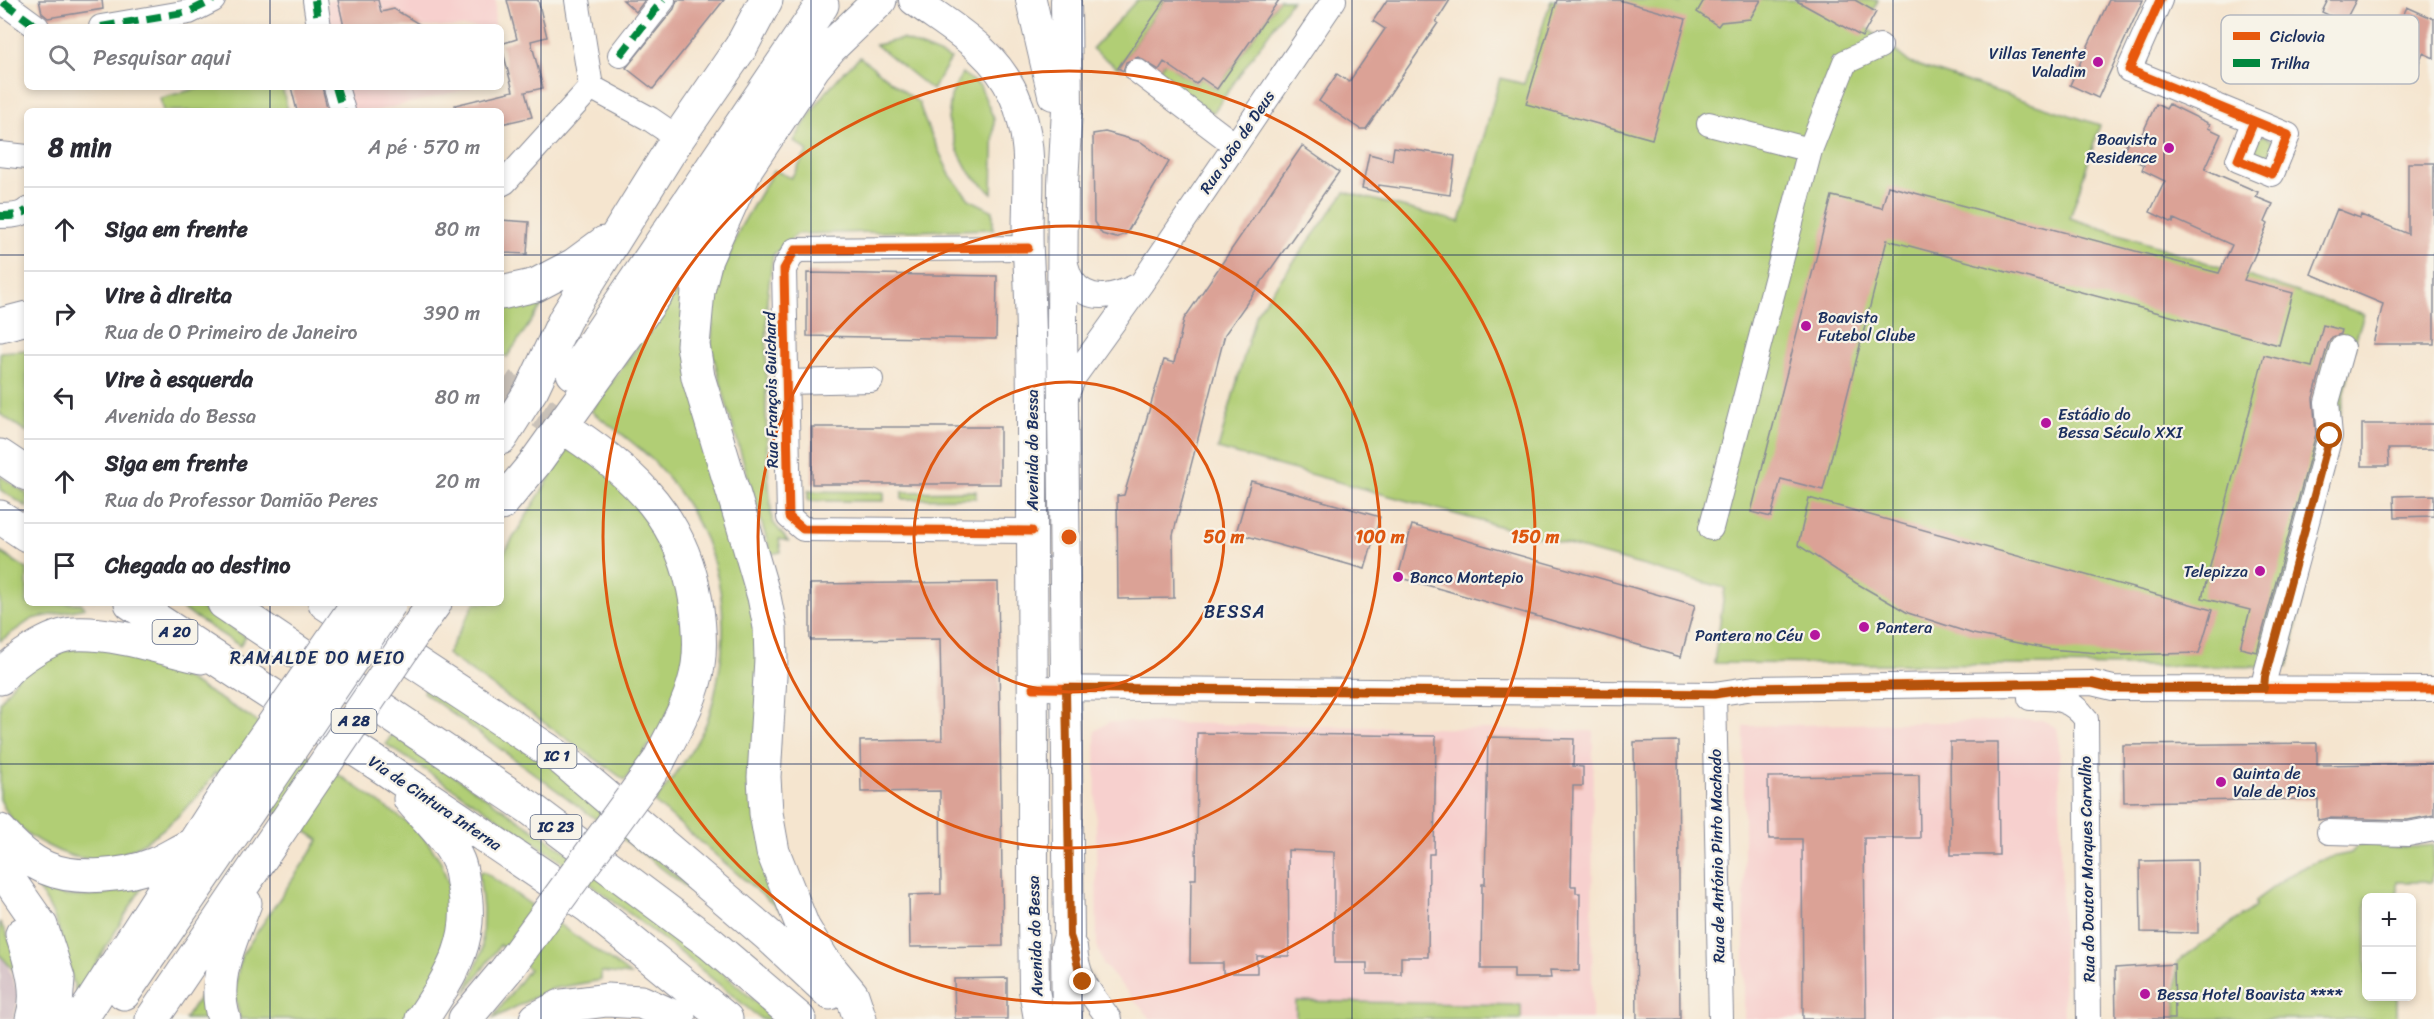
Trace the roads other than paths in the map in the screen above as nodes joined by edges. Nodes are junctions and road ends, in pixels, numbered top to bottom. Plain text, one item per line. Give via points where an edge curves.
1 (213, 0) edge
2 (315, 0) edge
3 (577, 0) edge
4 (663, 0) edge
5 (766, 0) edge
6 (880, 0) edge
7 (914, 0) edge
8 (1031, 0) edge
9 (1066, 0) edge
10 (1334, 0) edge
11 (2160, 0) edge
12 (3, 2) dead end
13 (813, 2) edge
14 (33, 24) edge
15 (118, 24) edge
16 (319, 24) edge
17 (1880, 46) dead end
18 (620, 55) dead end
19 (1137, 71) dead end
20 (591, 87) junction
21 (337, 90) edge
22 (342, 108) edge
23 (2254, 121) dead end
24 (1709, 124) dead end
25 (678, 138) junction
26 (1235, 145) junction
27 (1810, 150) junction
28 (0, 154) edge
29 (24, 157) edge
30 (747, 167) junction
31 (504, 183) edge
32 (1063, 184) junction
33 (24, 212) edge
34 (0, 216) edge
35 (618, 233) junction
36 (1028, 248) junction
37 (1064, 257) junction
38 (1141, 284) junction
39 (504, 292) edge
40 (24, 319) edge
41 (0, 325) edge
42 (24, 341) edge
43 (0, 344) edge
44 (2342, 348) dead end
45 (871, 380) dead end
46 (786, 382) junction
47 (516, 392) edge
48 (1064, 403) junction
49 (504, 429) edge
50 (571, 432) tunnel mouth
51 (0, 456) edge
52 (24, 472) edge
53 (504, 492) edge
54 (504, 500) edge
55 (0, 517) edge
56 (1712, 528) dead end
57 (1032, 531) junction
58 (24, 533) edge
59 (136, 606) edge
60 (229, 606) edge
61 (331, 606) edge
62 (356, 606) edge
63 (388, 606) edge
64 (428, 613) edge
65 (219, 660) junction
66 (0, 678) edge
67 (2423, 684) edge
68 (1033, 688) junction
69 (1066, 688) junction
70 (2113, 688) junction
71 (2264, 688) junction
72 (1714, 694) junction
73 (2086, 719) junction
74 (384, 768) junction
75 (246, 789) junction
76 (2434, 829) edge
77 (0, 831) edge
78 (2329, 832) dead end
79 (193, 844) junction
80 (263, 855) junction
81 (0, 867) edge
82 (0, 900) edge
83 (1070, 936) junction
84 (32, 1019) edge
85 (55, 1019) edge
86 (81, 1019) edge
87 (106, 1019) edge
88 (152, 1019) edge
89 (224, 1019) edge
90 (422, 1019) edge
91 (465, 1019) edge
92 (536, 1019) edge
93 (679, 1019) edge
94 (726, 1019) edge
95 (798, 1019) edge
96 (859, 1019) edge
97 (1039, 1019) edge
98 (1067, 1019) edge
99 (1109, 1019) edge
100 (1721, 1019) edge
101 (2089, 1019) edge

1 - 15 street via 189,12
2 - 16 street
3 - 20 street
4 - 18 street
5 - 25 highway via 741,47
6 - 30 highway via 814,66
7 - 36 main road, Avenida do Bessa via 976,44 992,60 1015,96 1030,162
8 - 32 main road, Avenida do Bessa via 1051,84
9 - 32 main road, Avenida do Bessa
10 - 26 street, Rua João de Deus
11 - 23 street via 2129,70
12 - 14 street
13 - 47 highway via 583,328
13 - 53 highway via 521,449
17 - 27 street via 1845,63
19 - 26 street
20 - 25 street
20 - 31 street
21 - 22 street
24 - 27 street
25 - 35 highway
26 - 38 street, Rua João de Deus
27 - 56 street
28 - 29 street
30 - 54 highway via 535,463
30 - 96 highway via 706,259 698,291 693,345 701,388 770,627 764,777 773,852 803,927 823,960 852,995
32 - 37 main road, Avenida do Bessa
33 - 34 street
35 - 39 highway via 574,266 536,285
35 - 47 highway via 565,319 516,375
36 - 46 street, Rua François Guichard via 795,250 784,269
36 - 57 main road, Avenida do Bessa
37 - 38 street via 1071,279 1095,296 1119,295
37 - 48 main road, Avenida do Bessa
38 - 48 street, Rua João de Deus via 1074,377
40 - 41 highway
42 - 43 highway
44 - 71 street via 2327,402 2330,436
45 - 46 street
46 - 57 street, Rua François Guichard via 789,517 803,529
47 - 49 highway
48 - 69 main road, Avenida do Bessa
50 - 91 highway, bridge via 603,453 655,502 678,538 692,577 699,623 698,666 689,699 658,762 507,969
51 - 52 highway
55 - 58 highway
57 - 68 main road, Avenida do Bessa
59 - 65 highway, Via de Cintura Interna / A 20
60 - 95 highway, IC 23 via 530,808 710,943
61 - 96 highway, IC 1 via 563,760 768,935
62 - 75 highway, bridge
63 - 75 highway, A 28, bridge
64 - 80 highway, A 28, bridge
65 - 66 highway via 112,637 72,634 35,648 7,668
65 - 74 highway, Via de Cintura Interna / IC 23
67 - 71 street
68 - 69 street
68 - 97 main road, Avenida do Bessa via 1034,968
69 - 72 street
69 - 83 main road, Avenida do Bessa
70 - 71 street
70 - 72 street via 2092,683 2021,683 1754,688
70 - 73 street
72 - 73 street via 1753,701 2061,698 2079,709
72 - 100 street, Rua de António Pinto Machado
73 - 101 street, Rua do Doutor Marques Carvalho
74 - 90 highway via 458,861 468,901 465,939 453,970
74 - 94 highway, Via de Cintura Interna / IC 23 via 588,906
75 - 79 highway
75 - 87 highway, A 28
76 - 78 street via 2408,834
77 - 79 highway via 16,849 47,869 85,876 124,874 155,864
79 - 86 highway
80 - 88 highway, A 28
80 - 89 highway via 219,975 219,1004
81 - 85 highway via 41,926 58,978
82 - 84 highway via 21,930 34,975
83 - 98 main road, Avenida do Bessa via 1066,947
83 - 99 street via 1077,970
92 - 93 highway via 561,1006 607,1000 641,1002

